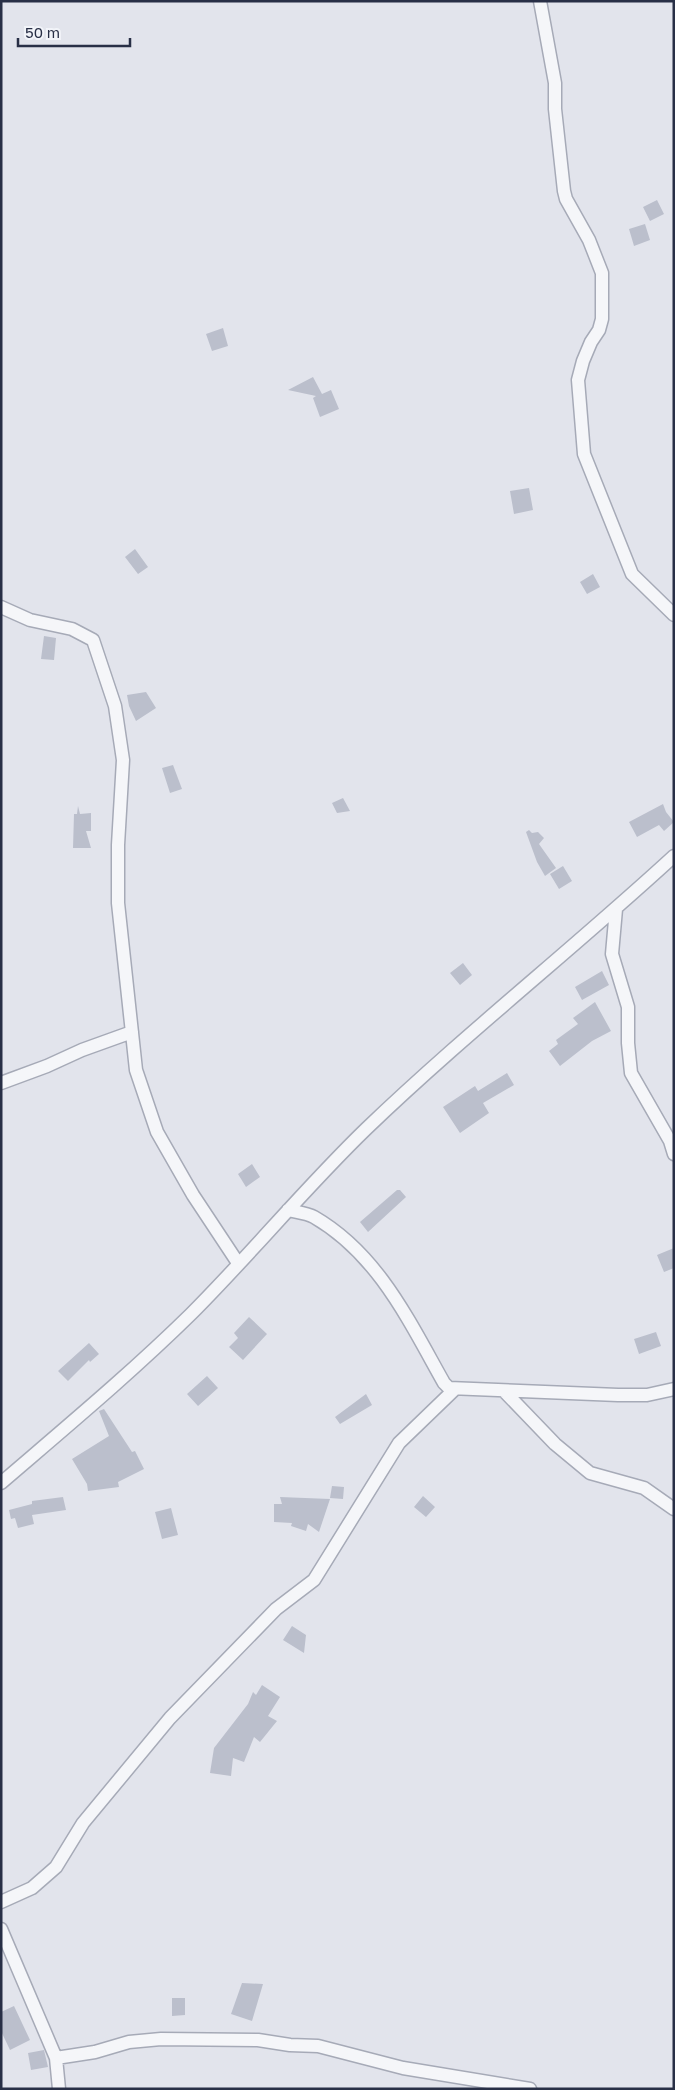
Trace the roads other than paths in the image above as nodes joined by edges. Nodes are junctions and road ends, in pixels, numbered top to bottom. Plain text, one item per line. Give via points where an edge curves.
1 (540, 1) edge
2 (1, 608) edge
3 (674, 615) edge
4 (674, 856) edge
5 (616, 908) junction
6 (132, 1032) junction
7 (1, 1083) edge
8 (674, 1154) edge
9 (288, 1210) junction
10 (238, 1263) junction
11 (455, 1389) junction
12 (674, 1389) edge
13 (504, 1391) junction
14 (1, 1483) edge
15 (674, 1509) edge
16 (1, 1902) edge
17 (1, 1929) edge
18 (56, 2058) junction
19 (59, 2089) edge
20 (530, 2089) edge

1 - 3 street via 555,83 564,191 602,273 602,319 578,380 584,454 632,574
2 - 6 street via 30,620 72,629 93,640 115,706 123,760 118,903
4 - 5 street
5 - 8 street via 612,954 628,1007 632,1073 670,1140
5 - 9 street via 429,1070 365,1130
6 - 7 street
6 - 10 street via 136,1070 157,1132 192,1195
9 - 10 street
9 - 11 street via 312,1216 359,1250 419,1335 444,1383
10 - 14 street via 146,1357
11 - 13 street
11 - 16 street via 399,1443 314,1580 276,1609 170,1718 83,1822 56,1867 32,1888
12 - 13 street via 637,1395
13 - 15 street via 555,1444 590,1472 644,1488
17 - 18 street
18 - 19 street
18 - 20 street via 129,2042 161,2039 258,2040 318,2046 403,2068

